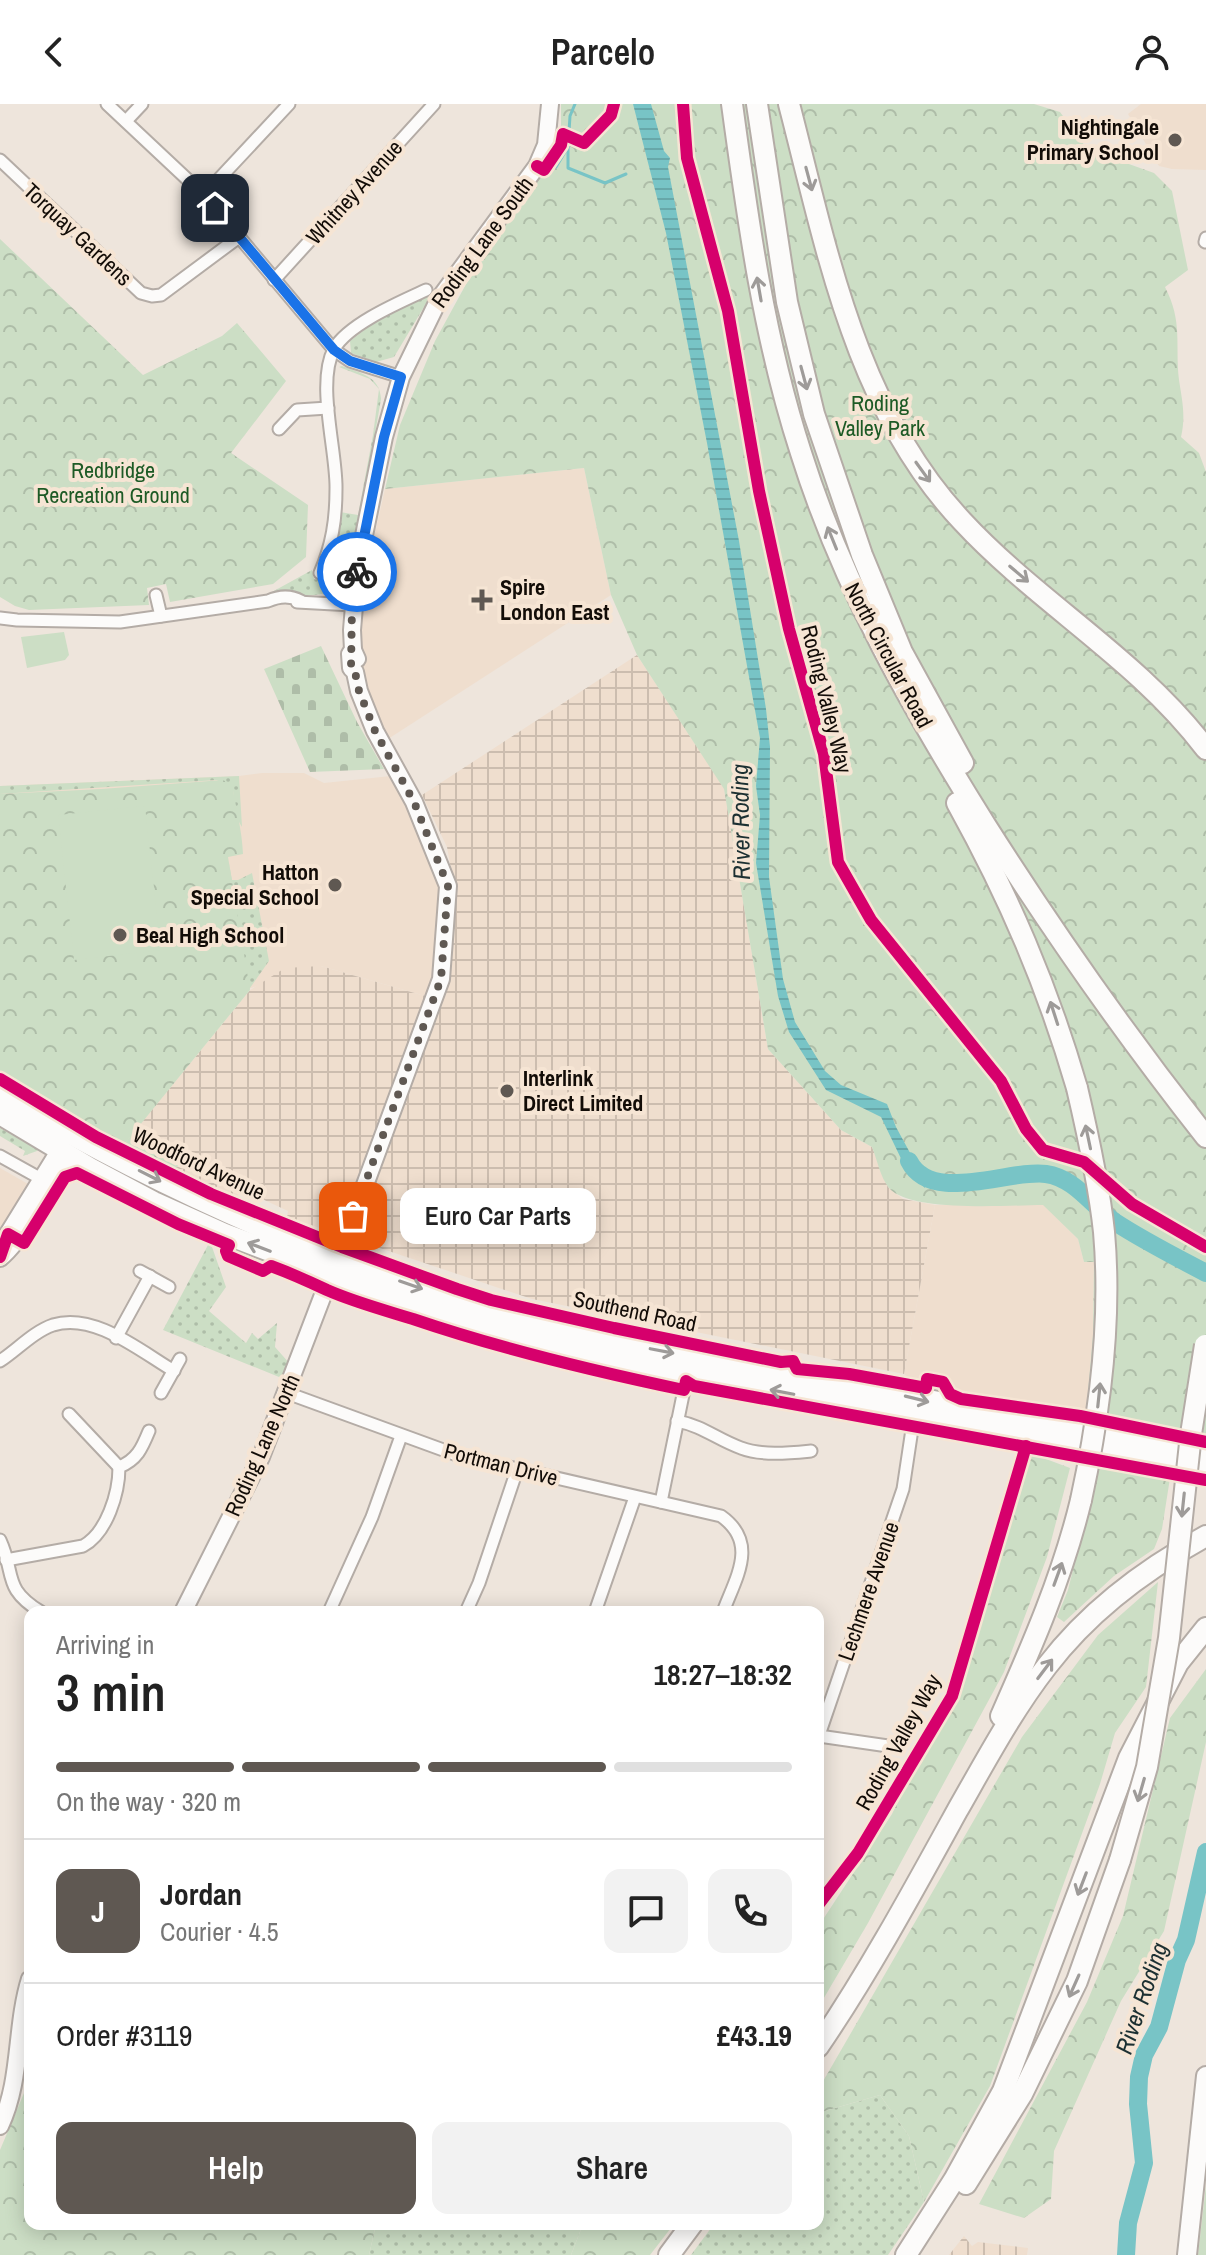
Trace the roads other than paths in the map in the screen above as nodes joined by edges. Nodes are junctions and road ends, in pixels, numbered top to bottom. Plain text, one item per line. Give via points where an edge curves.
1 (107, 104) edge
2 (142, 104) edge
3 (289, 104) edge
4 (434, 104) edge
5 (550, 104) edge
6 (732, 104) edge
7 (757, 104) edge
8 (789, 104) edge
9 (126, 121) junction
10 (0, 160) edge
11 (204, 195) junction
12 (239, 237) junction
13 (274, 280) junction
14 (426, 290) dead end
15 (334, 350) junction
16 (401, 377) junction
17 (328, 408) junction
18 (279, 429) dead end
19 (320, 573) dead end
20 (156, 595) dead end
21 (352, 605) junction
22 (161, 616) junction
23 (0, 618) edge
24 (915, 708) junction
25 (1206, 749) edge
26 (0, 1094) edge
27 (0, 1103) edge
28 (0, 1114) edge
29 (1206, 1115) edge
30 (1206, 1137) edge
31 (73, 1146) junction
32 (0, 1156) edge
33 (47, 1182) junction
34 (0, 1258) edge
35 (332, 1274) junction
36 (169, 1287) dead end
37 (116, 1338) junction
38 (1206, 1339) edge
39 (180, 1359) dead end
40 (0, 1361) edge
41 (174, 1371) junction
42 (686, 1382) junction
43 (161, 1393) dead end
44 (287, 1393) junction
45 (69, 1414) dead end
46 (914, 1416) junction
47 (677, 1421) junction
48 (149, 1431) dead end
49 (401, 1436) junction
50 (811, 1451) dead end
51 (1206, 1452) edge
52 (119, 1467) junction
53 (517, 1470) junction
54 (1206, 1470) edge
55 (635, 1497) junction
56 (661, 1502) junction
57 (1206, 1536) edge
58 (0, 1540) edge
59 (6, 1560) junction
60 (33, 1606) edge
61 (186, 1606) edge
62 (332, 1606) edge
63 (469, 1606) edge
64 (597, 1606) edge
65 (725, 1606) edge
66 (1206, 1628) edge
67 (1032, 1646) junction
68 (824, 1719) edge
69 (824, 1738) edge
70 (888, 1746) dead end
71 (903, 1909) junction
72 (24, 2003) edge
73 (824, 2024) edge
74 (824, 2038) edge
75 (1206, 2076) edge
76 (6, 2089) edge
77 (0, 2126) edge
78 (959, 2182) junction
79 (937, 2218) junction
80 (688, 2230) edge
81 (669, 2255) edge
82 (906, 2255) edge
83 (917, 2255) edge
84 (1187, 2255) edge

1 - 9 street
2 - 9 street
3 - 11 street
4 - 13 street, Whitney Avenue
5 - 16 street, Roding Lane South via 546,145 537,166 439,299
24 -> 6 highway, North Circular Road via 845,571 801,454 759,292
7 -> 29 highway, North Circular Road via 801,369 842,498 902,652 1021,855
8 -> 25 highway via 845,314 892,424 916,462 962,521 1139,676
9 - 11 street
10 - 12 street, Torquay Gardens via 141,293 161,295
11 - 12 street
12 - 13 street
13 - 15 street
14 - 15 street, Roding Lane South via 359,325
15 - 16 street via 350,361
15 - 17 street
16 - 21 street, Roding Lane South via 384,437
17 - 18 street via 297,410
17 - 19 street via 336,488 332,545
20 - 22 street
21 - 22 street via 278,597
21 - 35 street, Roding Lane South via 351,668 448,886 441,979
22 - 23 street via 105,623
24 - 30 highway, North Circular Road via 1056,931
67 -> 24 highway, bridge via 1072,1535 1099,1399 1106,1278 1097,1187 1077,1088 1047,990 1004,891 930,753
26 - 31 highway
27 - 31 highway
28 - 31 highway
31 - 33 street
31 - 35 highway via 90,1168 183,1215
32 - 33 street
33 - 34 street via 3,1242
35 - 42 highway via 498,1331
35 - 44 street, Roding Lane North
35 -> 51 highway, Southend Road via 604,1339
36 - 37 street via 145,1273
37 - 40 street via 75,1322 52,1325
37 - 41 street
38 -> 78 highway, bridge via 1169,1638 1147,1767 1120,1860 1077,1981 1022,2094
39 - 41 street
41 - 43 street
46 -> 42 highway
42 - 47 street
44 - 49 street, Portman Drive
44 - 61 street, Roding Lane North
45 - 52 street
46 - 54 highway
46 - 68 street, Lechmere Avenue via 903,1489
47 - 50 street via 696,1424 743,1449
47 - 56 street
48 - 52 street via 140,1452
49 - 53 street, Portman Drive
49 - 62 street
52 - 59 street via 119,1484 92,1541
53 - 55 street, Portman Drive
53 - 63 street
55 - 56 street, Portman Drive
55 - 64 street
56 - 65 street, Portman Drive via 721,1516 734,1525 743,1550
71 -> 57 highway via 1041,1675 1080,1629 1138,1577
58 - 59 street
59 - 60 street via 18,1595
66 -> 78 highway via 1178,1663 1129,1758 1003,2091
67 - 71 highway via 983,1757
67 - 73 highway
69 - 70 street
71 - 74 highway
72 - 76 street
75 - 84 main road
76 - 77 street
78 - 79 highway
79 - 82 highway
79 - 83 highway
80 - 81 highway

